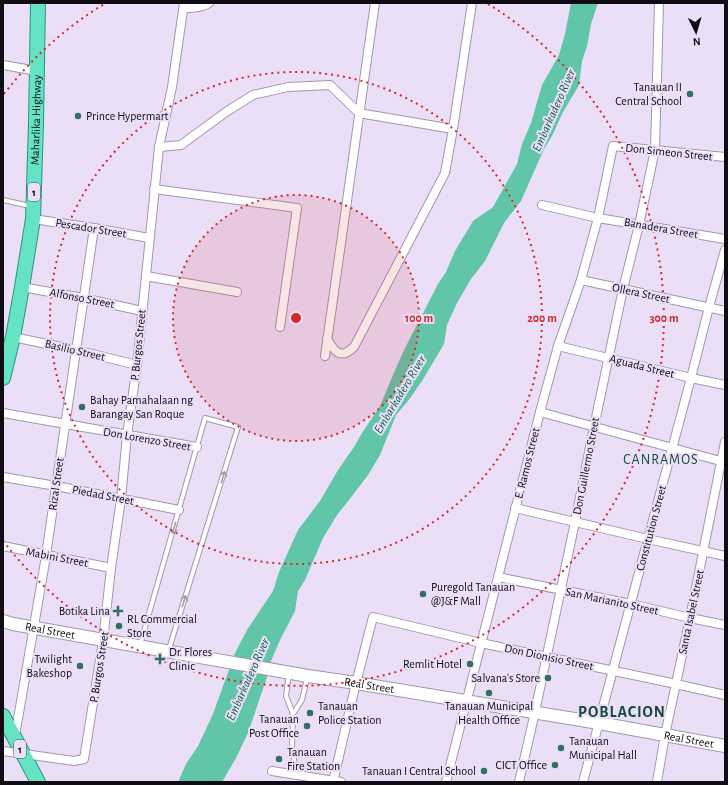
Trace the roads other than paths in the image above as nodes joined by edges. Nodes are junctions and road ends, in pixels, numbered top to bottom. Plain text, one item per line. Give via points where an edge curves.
1 (38, 3) edge
2 (209, 3) edge
3 (375, 3) edge
4 (472, 3) edge
5 (659, 3) edge
6 (184, 6) edge
7 (3, 65) edge
8 (37, 70) junction
9 (359, 113) junction
10 (453, 129) junction
11 (613, 146) joint
12 (159, 147) junction
13 (655, 150) junction
14 (725, 157) edge
15 (154, 189) junction
16 (3, 200) edge
17 (542, 205) dead end
18 (33, 213) junction
19 (598, 218) junction
20 (639, 225) junction
21 (94, 228) junction
22 (149, 238) junction
23 (725, 239) edge
24 (725, 250) edge
25 (146, 276) junction
26 (581, 280) junction
27 (22, 287) junction
28 (623, 289) junction
29 (237, 292) dead end
30 (84, 298) junction
31 (708, 307) junction
32 (142, 311) junction
33 (725, 311) edge
34 (280, 327) dead end
35 (13, 337) junction
36 (327, 339) junction
37 (558, 346) junction
38 (76, 350) junction
39 (325, 356) dead end
40 (608, 358) junction
41 (137, 365) junction
42 (3, 378) edge
43 (691, 378) junction
44 (725, 385) edge
45 (540, 412) junction
46 (3, 413) edge
47 (65, 424) junction
48 (594, 427) junction
49 (127, 435) junction
50 (725, 442) edge
51 (197, 448) junction
52 (672, 448) junction
53 (723, 462) edge
54 (3, 477) edge
55 (56, 486) junction
56 (121, 499) junction
57 (515, 508) junction
58 (179, 510) junction
59 (575, 522) junction
60 (648, 539) junction
61 (3, 546) edge
62 (704, 551) junction
63 (46, 555) junction
64 (725, 556) edge
65 (111, 568) junction
66 (498, 577) junction
67 (561, 589) junction
68 (631, 604) junction
69 (690, 618) junction
70 (6, 625) edge
71 (725, 625) edge
72 (34, 628) junction
73 (103, 641) junction
74 (481, 643) junction
75 (140, 646) junction
76 (168, 652) junction
77 (547, 656) junction
78 (613, 670) junction
79 (285, 672) junction
80 (308, 676) junction
81 (356, 683) junction
82 (676, 684) junction
83 (725, 695) edge
84 (467, 701) junction
85 (535, 712) junction
86 (293, 714) junction
87 (3, 716) edge
88 (599, 723) junction
89 (665, 735) junction
90 (15, 739) junction
91 (725, 746) edge
92 (3, 751) edge
93 (22, 754) junction
94 (272, 771) dead end
95 (297, 775) junction
96 (38, 782) edge
97 (336, 782) edge
98 (446, 782) edge
99 (519, 782) edge
100 (583, 782) edge
101 (657, 782) edge

1 - 8 highway, Maharlika Highway / 1
2 - 6 street via 202,7
3 - 9 street
4 - 10 street
5 - 13 street, Don Guillermo Street
6 - 12 street, P. Burgos Street via 172,87
7 - 8 street
8 - 18 highway, Maharlika Highway / 1
9 - 10 street
9 - 12 street via 330,85 288,87 253,95 181,145
9 - 36 street
10 - 36 street via 445,173 354,347 348,353 341,354 335,352
11 - 13 street, Don Simeon Street
11 - 19 street, E. Ramos Street
12 - 15 street, P. Burgos Street
13 - 14 street, Don Simeon Street
13 - 20 street, Don Guillermo Street
15 - 22 street, P. Burgos Street
15 - 34 street via 297,208
16 - 18 lane
17 - 19 street, Banadera Street
18 - 21 street, Pescador Street
18 - 27 highway, Maharlika Highway / 1
19 - 20 street, Banadera Street
19 - 26 street, E. Ramos Street
20 - 23 street, Banadera Street
20 - 28 street, Don Guillermo Street
21 - 22 street, Pescador Street
21 - 30 street, Rizal Street
22 - 25 street, P. Burgos Street
24 - 31 street, Constitution Street
25 - 29 street
25 - 32 street, P. Burgos Street
26 - 28 street, Ollera Street
26 - 37 street, E. Ramos Street
27 - 30 street, Alfonso Street
27 - 35 highway, Maharlika Highway / 1
28 - 31 street, Ollera Street
28 - 40 street, Don Guillermo Street
30 - 32 street, Alfonso Street
30 - 38 street, Rizal Street
31 - 33 street, Ollera Street
31 - 43 street, Constitution Street
32 - 41 street, P. Burgos Street
35 - 38 street, Basilio Street
35 - 42 highway, Maharlika Highway / 1
36 - 39 street
37 - 40 street, Aguada Street
37 - 45 street, E. Ramos Street
38 - 41 street, Basilio Street
38 - 47 street, Rizal Street
40 - 43 street, Aguada Street
40 - 48 street, Don Guillermo Street
41 - 49 street, P. Burgos Street
43 - 44 street, Aguada Street
43 - 52 street, Constitution Street
45 - 48 street
45 - 57 street, E. Ramos Street
46 - 47 street, Don Lorenzo Street
47 - 49 street, Don Lorenzo Street
47 - 55 street, Rizal Street
48 - 52 street
48 - 59 street, Don Guillermo Street
49 - 51 street, Don Lorenzo Street
49 - 56 street, P. Burgos Street
50 - 53 street, Santa Isabel Street
51 - 58 lane
76 -> 51 lane via 238,427 205,418
52 - 53 street
52 - 60 street, Constitution Street
53 - 62 street, Santa Isabel Street
54 - 55 street, Piedad Street
55 - 56 street, Piedad Street
55 - 63 street, Rizal Street
56 - 58 street, Piedad Street
56 - 65 street, P. Burgos Street
57 - 59 street
57 - 66 street, E. Ramos Street
58 -> 75 lane
59 - 60 street
59 - 67 street, Don Guillermo Street
60 - 62 street
60 - 68 street, Constitution Street
61 - 63 street, Mabini Street
62 - 64 street
62 - 69 street, Santa Isabel Street
63 - 65 street, Mabini Street
63 - 72 street, Rizal Street
65 - 73 street, P. Burgos Street
66 - 67 street, San Marianito Street
66 - 74 street, E. Ramos Street
67 - 68 street, San Marianito Street
67 - 77 street, Don Guillermo Street
68 - 69 street, San Marianito Street
68 - 78 street, Constitution Street
69 - 71 street, San Marianito Street
69 - 82 street, Santa Isabel Street
70 - 72 main road, Real Street
72 - 73 main road, Real Street
72 - 90 street, Rizal Street
73 - 75 main road, Real Street
73 - 93 street, P. Burgos Street via 84,759 74,761
74 - 77 street, Don Dionisio Street
74 - 81 street, Don Dionisio Street via 373,617
74 - 84 street, E. Ramos Street
75 - 76 main road, Real Street
76 - 79 main road, Real Street
77 - 78 street, Don Dionisio Street
77 - 85 street, Don Guillermo Street
78 - 82 street, Don Dionisio Street
78 - 88 street, Constitution Street
79 - 80 main road, Real Street
79 - 86 lane via 286,696
80 - 81 main road, Real Street
80 - 86 lane via 302,700
81 - 84 main road, Real Street
81 - 97 street
82 - 83 street, Don Dionisio Street
82 - 89 street, Santa Isabel Street
84 - 85 main road, Real Street
84 - 98 street, E. Ramos Street
85 - 88 main road, Real Street
85 - 99 street, Don Guillermo Street
86 - 95 lane via 292,749
87 - 90 highway, 1
88 - 89 main road, Real Street
88 - 100 street, Constitution Street
89 - 91 main road, Real Street
89 - 101 street, Santa Isabel Street
90 - 93 highway, 1
92 - 93 street
93 - 96 highway, 1
94 - 95 street
95 - 97 street

